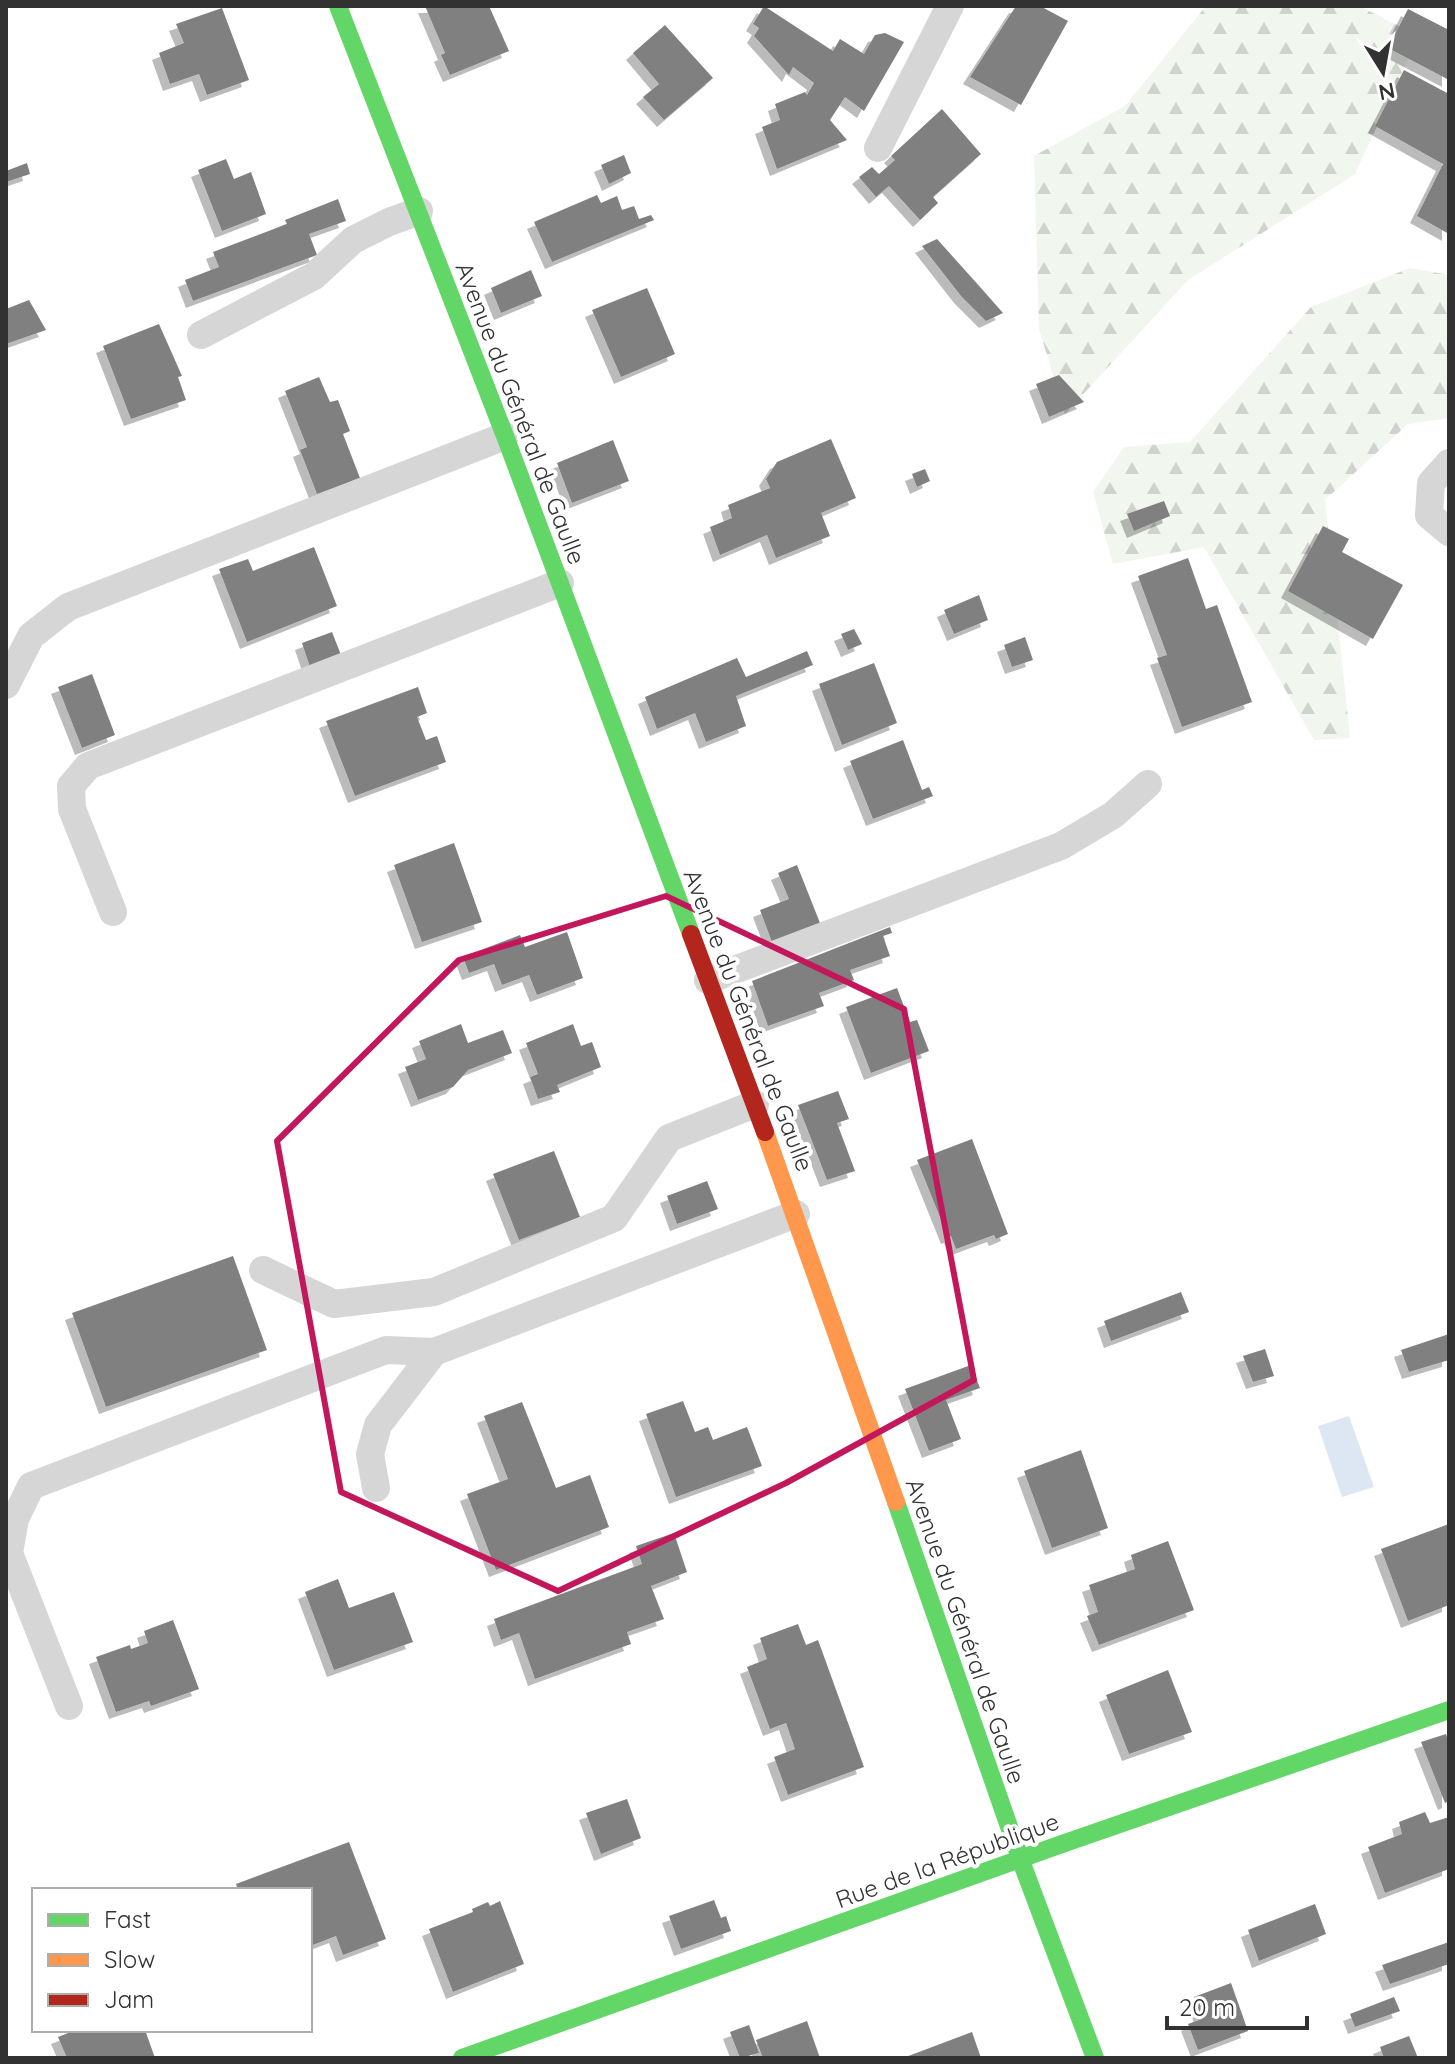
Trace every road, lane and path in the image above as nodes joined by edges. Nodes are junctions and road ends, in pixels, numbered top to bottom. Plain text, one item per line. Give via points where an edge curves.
1 (338, 6) edge
2 (950, 6) edge
3 (878, 148) dead end
4 (419, 211) junction
5 (201, 335) dead end
6 (505, 436) junction
7 (1449, 463) edge
8 (1449, 532) edge
9 (560, 583) junction
10 (6, 685) edge
11 (1148, 784) dead end
12 (113, 912) dead end
13 (708, 980) junction
14 (755, 1104) junction
15 (796, 1214) junction
16 (263, 1270) dead end
17 (434, 1352) junction
18 (376, 1488) dead end
19 (69, 1706) dead end
20 (1449, 1710) edge
21 (1021, 1861) junction
22 (462, 2058) edge
23 (1095, 2058) edge

1 - 4 street, Avenue du Général de Gaulle
2 - 3 lane
4 - 5 lane via 353,240 314,276
4 - 6 street, Avenue du Général de Gaulle
6 - 9 street, Avenue du Général de Gaulle
6 - 10 lane via 68,607 31,636
7 - 8 lane via 1431,483 1429,515
9 - 12 lane via 88,766 71,786 72,809
9 - 13 street, Avenue du Général de Gaulle
11 - 13 lane via 1113,815 1061,846
13 - 14 street, Avenue du Général de Gaulle
14 - 15 street, Avenue du Général de Gaulle
14 - 16 lane via 669,1138 614,1218 434,1292 334,1304
15 - 17 lane
15 - 21 street, Avenue du Général de Gaulle
17 - 18 lane via 378,1425 370,1454
17 - 19 lane via 386,1350 31,1486 15,1519 9,1553
20 - 21 street, Rue de la République
21 - 22 street, Rue de la République
21 - 23 street, Avenue du Général de Gaulle

